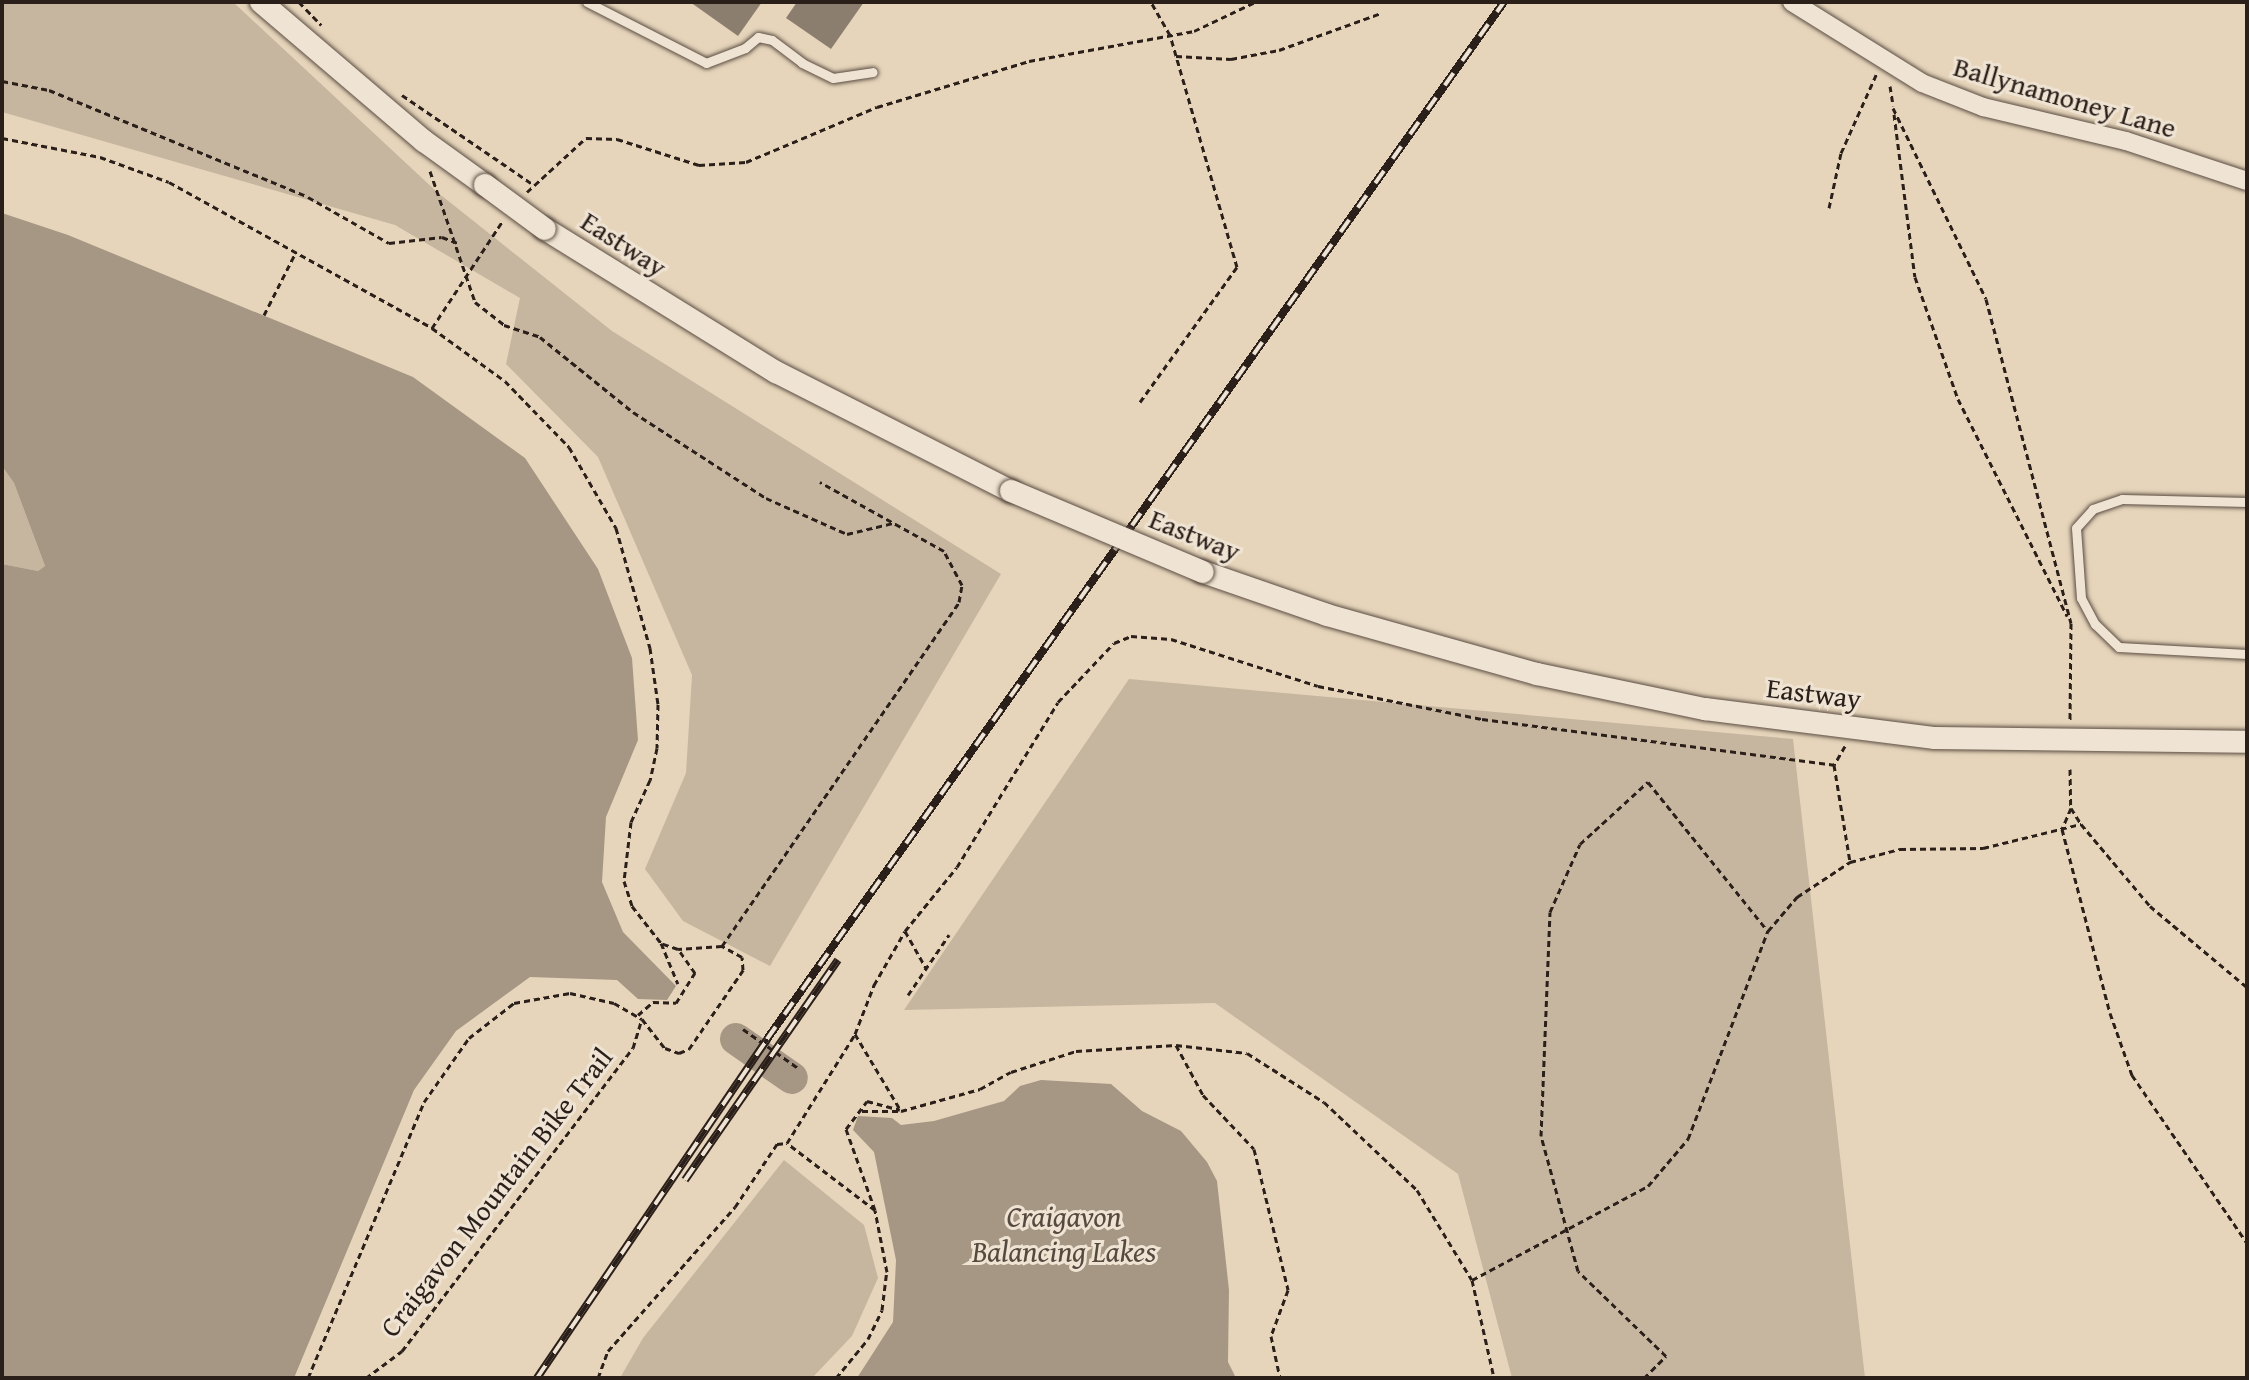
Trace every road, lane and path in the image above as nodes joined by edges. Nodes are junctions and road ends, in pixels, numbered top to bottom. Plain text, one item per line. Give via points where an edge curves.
1 (261, 2) edge
2 (299, 2) edge
3 (587, 2) edge
4 (1151, 2) edge
5 (1255, 2) edge
6 (1792, 2) edge
7 (1381, 13) dead end
8 (331, 35) dead end
9 (1170, 35) junction
10 (1176, 56) junction
11 (1887, 61) junction
12 (873, 72) dead end
13 (2, 81) edge
14 (398, 92) dead end
15 (2, 138) edge
16 (424, 141) junction
17 (2247, 181) edge
18 (534, 185) junction
19 (524, 196) dead end
20 (1829, 208) dead end
21 (505, 217) dead end
22 (458, 243) junction
23 (296, 252) junction
24 (467, 273) junction
25 (264, 315) dead end
26 (432, 328) junction
27 (1140, 402) dead end
28 (820, 482) dead end
29 (2247, 502) edge
30 (893, 523) junction
31 (2071, 623) junction
32 (2247, 654) edge
33 (2070, 720) dead end
34 (1852, 728) junction
35 (2247, 742) edge
36 (1834, 765) junction
37 (2070, 769) dead end
38 (2071, 808) junction
39 (2081, 824) junction
40 (2062, 829) junction
41 (1850, 862) junction
42 (905, 931) junction
43 (1768, 931) junction
44 (949, 935) dead end
45 (661, 943) junction
46 (722, 946) junction
47 (678, 949) junction
48 (926, 968) junction
49 (678, 984) dead end
50 (2247, 987) edge
51 (908, 995) dead end
52 (637, 1016) junction
53 (642, 1019) junction
54 (743, 1029) dead end
55 (855, 1034) junction
56 (1176, 1045) junction
57 (798, 1068) dead end
58 (862, 1111) dead end
59 (901, 1111) junction
60 (787, 1143) junction
61 (875, 1210) junction
62 (1567, 1229) junction
63 (2247, 1243) edge
64 (1472, 1280) junction
65 (308, 1378) edge
66 (366, 1378) edge
67 (598, 1378) edge
68 (836, 1378) edge
69 (1280, 1378) edge
70 (1494, 1378) edge
71 (1644, 1378) edge

1 - 16 street, Eastway
2 - 8 path
3 - 12 lane via 706,63 745,48 758,37 772,40 833,78
4 - 9 path
5 - 9 path via 1194,31
6 - 11 street, Ballynamoney Lane
7 - 10 path via 1279,50 1231,59
9 - 10 path
9 - 18 path via 1029,61 877,107 746,162 699,165 617,139 586,138
10 - 27 path via 1237,267
11 - 17 street, Ballynamoney Lane via 1922,83 1983,107 2126,141
11 - 20 path via 1864,96 1841,153
13 - 22 path via 49,90 308,197 389,243 442,237
14 - 18 path
15 - 23 path via 100,157 169,182
16 - 22 path via 432,178
16 - 34 street, Eastway, bridge via 545,229 776,372 1011,491 1203,572 1327,615 1537,674 1705,709
18 - 19 path
21 - 24 path
22 - 24 path
23 - 25 path
23 - 26 path
24 - 26 path
24 - 30 path via 475,302 504,325 540,337 633,412 766,498 847,534
26 - 45 path via 505,381 542,417 599,492 616,528 650,648 658,704 657,748 650,780 631,822 624,881 632,906
28 - 30 path
29 - 32 lane via 2122,499 2093,509 2076,528 2081,598 2095,624 2119,647
30 - 46 path via 944,551 962,585 959,602
31 - 31 path via 1986,299 1893,108 1915,277 1958,399
31 - 33 path
34 - 35 street, Eastway via 1935,738
34 - 36 path
36 - 41 path
36 - 42 path via 1482,719 1318,686 1171,639 1131,636 1114,643 1058,702 957,867
37 - 38 path
38 - 39 path
38 - 40 path
39 - 40 path
39 - 50 path via 2150,906
40 - 41 path via 1983,848 1900,849
40 - 63 path via 2110,1013 2132,1075
41 - 43 path via 1797,897
42 - 48 path
42 - 55 path via 874,985
43 - 62 path via 1688,1139 1648,1186
43 - 62 path via 1648,782 1580,844 1550,912 1541,1136
44 - 48 path
45 - 47 path
45 - 49 path
46 - 47 path
46 - 53 path via 742,957 743,970 689,1049 679,1053 665,1048
47 - 52 path via 695,973 676,1003 653,1002
48 - 51 path
52 - 53 path
52 - 65 path via 614,1003 570,993 514,1003 469,1038 424,1102
53 - 66 path, Craigavon Mountain Bike Trail via 633,1048 411,1339
54 - 57 path
55 - 59 path
55 - 60 path
56 - 59 path via 1076,1051 1011,1072 980,1089
56 - 64 path via 1247,1053 1324,1102 1417,1190
56 - 69 path via 1203,1095 1254,1149 1288,1290 1271,1336
58 - 59 path
59 - 61 path via 867,1101 846,1129
60 - 61 path
60 - 67 path via 777,1144 735,1207 608,1351
61 - 68 path via 887,1272 882,1310 868,1339
62 - 64 path
62 - 71 path via 1578,1271 1666,1356
64 - 70 path

